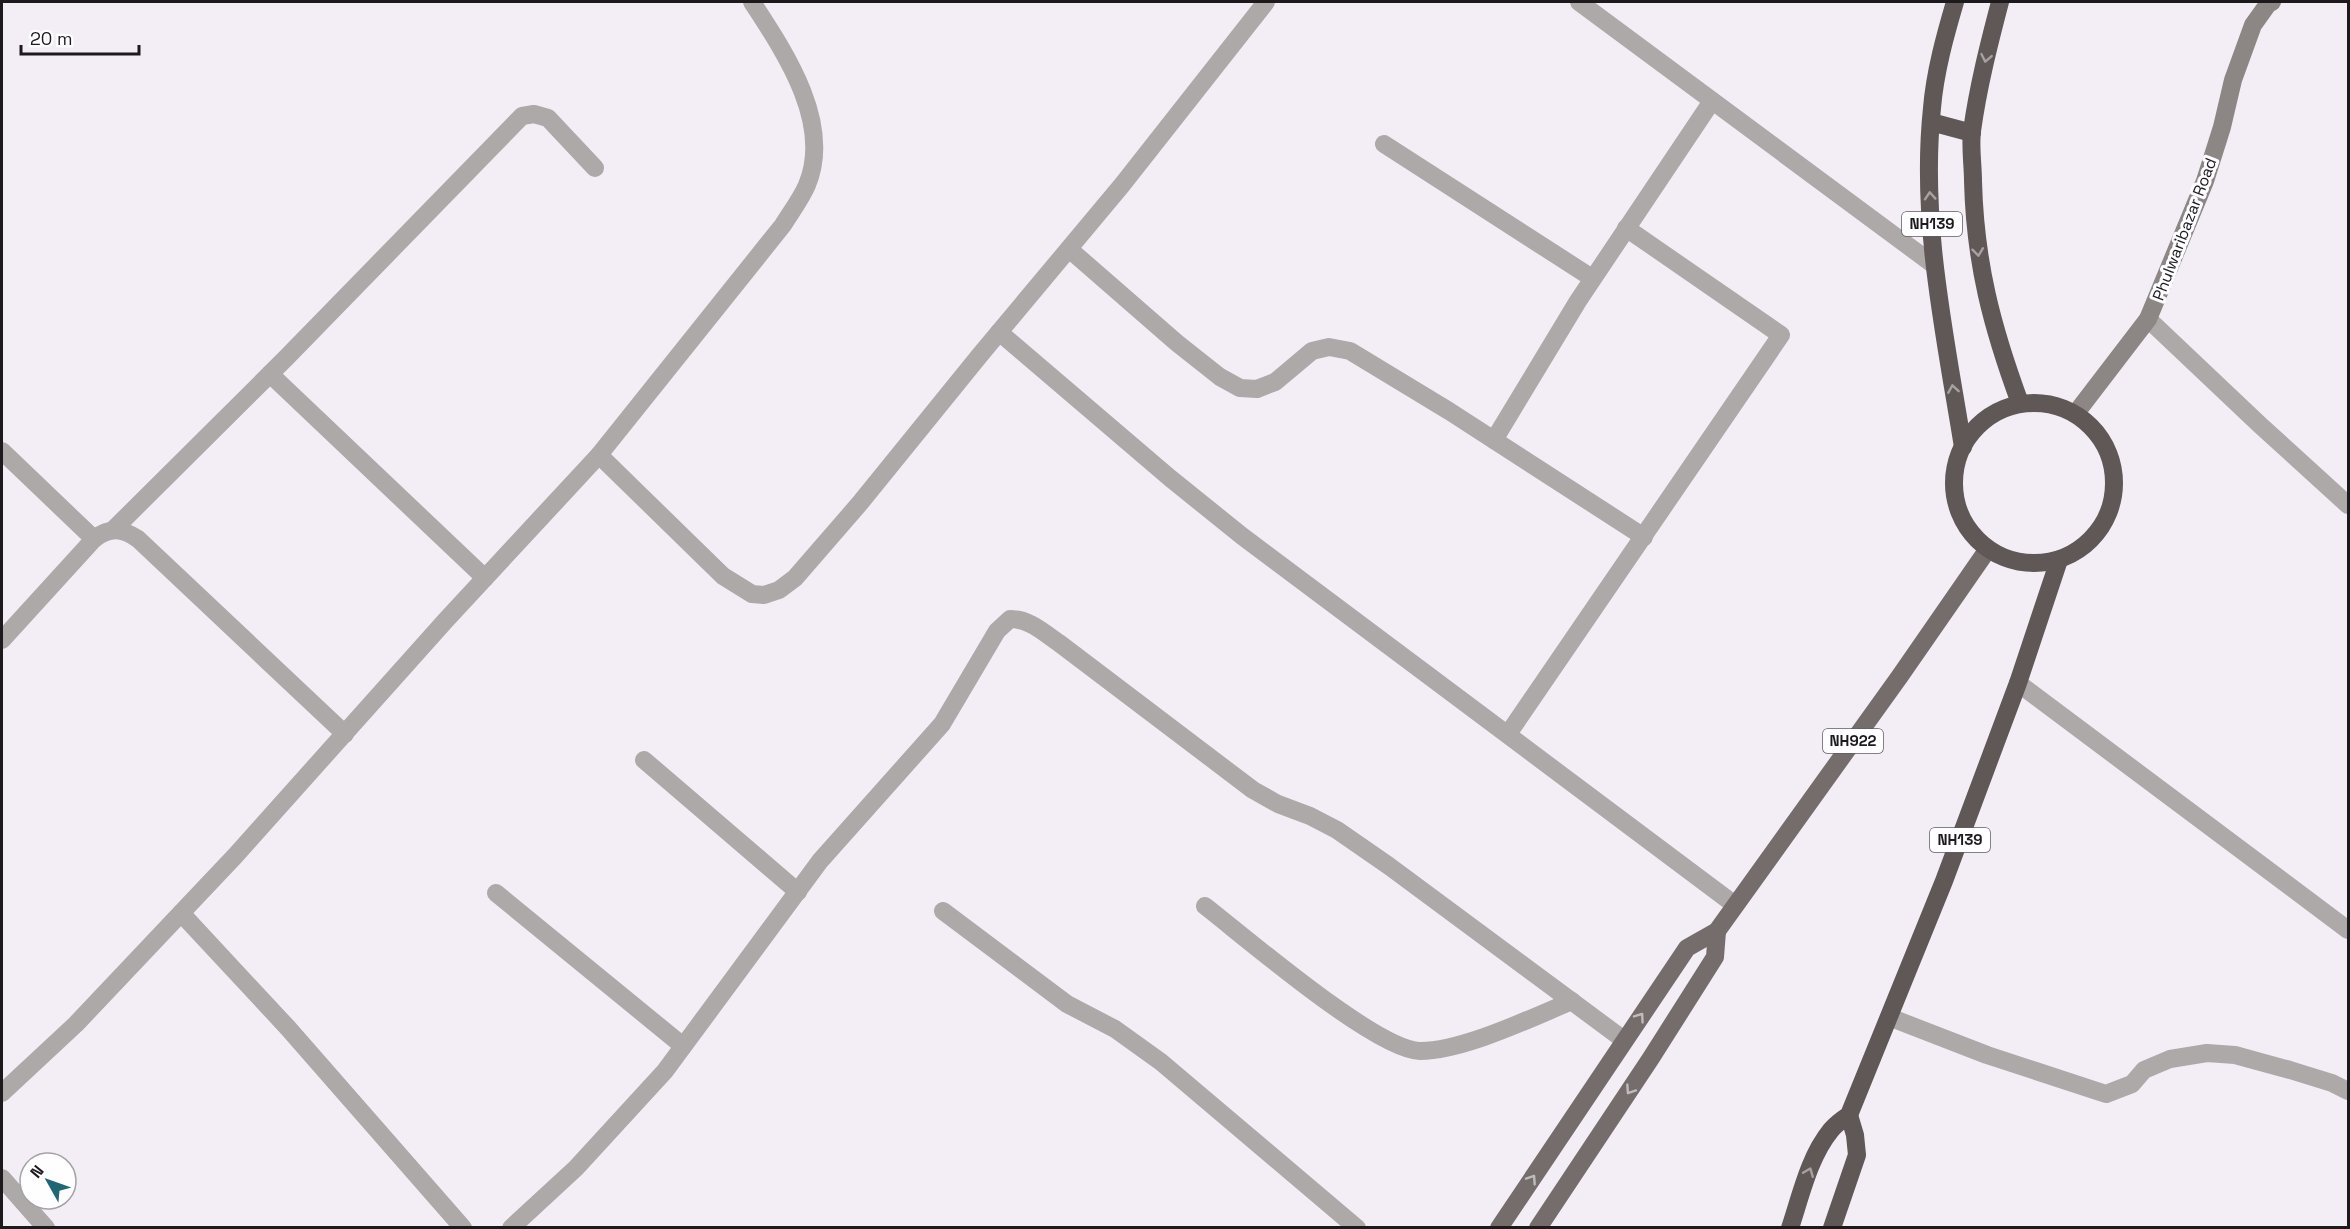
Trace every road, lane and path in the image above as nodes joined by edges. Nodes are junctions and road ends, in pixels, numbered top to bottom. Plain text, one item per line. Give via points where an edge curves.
1 (752, 2) edge
2 (1266, 2) edge
3 (1579, 2) edge
4 (1954, 2) edge
5 (2001, 2) edge
6 (2257, 2) edge
7 (2272, 2) edge
8 (2253, 25) junction
9 (1712, 101) junction
10 (1931, 122) junction
11 (1972, 133) junction
12 (1384, 144) dead end
13 (595, 168) dead end
14 (1626, 228) junction
15 (1069, 249) junction
16 (1934, 265) junction
17 (1592, 278) junction
18 (2148, 319) junction
19 (999, 332) junction
20 (270, 374) junction
21 (2020, 403) junction
22 (2076, 413) junction
23 (1494, 440) junction
24 (1962, 447) junction
25 (2, 451) edge
26 (599, 455) junction
27 (2349, 505) edge
28 (114, 530) junction
29 (1644, 537) junction
30 (94, 539) junction
31 (1988, 549) junction
32 (2059, 561) junction
33 (485, 578) junction
34 (2, 640) edge
35 (2018, 683) junction
36 (345, 734) junction
37 (1509, 734) junction
38 (644, 760) dead end
39 (496, 892) dead end
40 (798, 892) junction
41 (1735, 905) junction
42 (1205, 906) dead end
43 (943, 911) dead end
44 (181, 913) junction
45 (2349, 930) edge
46 (1717, 931) junction
47 (1572, 1001) junction
48 (1889, 1017) junction
49 (1624, 1040) junction
50 (683, 1046) junction
51 (2349, 1091) edge
52 (2, 1093) edge
53 (1849, 1114) junction
54 (2, 1178) edge
55 (46, 1227) edge
56 (463, 1227) edge
57 (511, 1227) edge
58 (1357, 1227) edge
59 (1499, 1227) edge
60 (1538, 1227) edge
61 (1790, 1227) edge
62 (1832, 1227) edge

1 - 26 street via 780,45 804,95 816,144 807,184 783,225
2 - 15 street
3 - 9 street
4 - 10 highway, NH139
5 -> 11 highway, NH139 via 1989,42
6 - 8 street, Phulwaribazar Road
7 - 8 street, Phulwaribazar Road
8 - 18 street, Phulwaribazar Road via 2205,181
9 - 14 street
9 - 16 street
10 - 11 highway
16 -> 10 highway, NH139 via 1929,175
11 -> 21 highway, NH139 via 1974,214 1986,301
12 - 17 street
13 - 20 street via 548,118 522,116
14 - 17 street
14 - 29 street via 1781,335
15 - 19 street
15 - 23 street via 1177,343 1240,388 1257,389 1275,382 1312,351 1329,347 1350,351
24 -> 16 highway, NH139
17 - 23 street
18 - 22 street, Phulwaribazar Road
18 - 27 street
19 - 26 street via 795,578 764,595 752,594 723,576
19 - 37 street via 1242,536
20 - 28 street
20 - 33 street
21 - 22 highway, NH139 via 2053,403
21 - 24 highway, NH139 via 1978,423
22 - 32 highway, NH139 via 2108,446 2116,492 2098,535
23 - 29 street
24 - 31 highway, NH139 via 1956,471 1957,503 1966,527
25 - 30 street
26 - 33 street
28 - 30 street
28 - 36 street via 125,530 138,539
29 - 37 street
30 - 34 street
31 - 32 highway, NH139 via 2022,563
31 - 41 main road, NH922
32 - 35 highway, NH139
33 - 36 street
35 - 45 street
35 - 48 highway, NH139
36 - 44 street
37 - 41 street
38 - 40 street
39 - 50 street
40 - 47 street via 820,861 942,724 997,631 1011,619 1020,619 1096,670 1253,790 1337,830
40 - 50 street
41 - 46 main road, NH922
42 - 47 street via 1326,1001 1366,1028 1418,1051 1446,1048
43 - 58 street via 1067,1004 1115,1029 1161,1062
44 - 52 street via 76,1024
44 - 56 street
49 -> 46 main road, NH922 via 1687,948
46 -> 60 main road via 1715,957
47 - 49 street
48 - 51 street via 1987,1055 2106,1094 2132,1084 2144,1070 2170,1059 2207,1053 2235,1055
48 - 53 highway, NH139
59 -> 49 main road, NH922
50 - 57 street via 576,1168
61 -> 53 highway, NH139 via 1820,1149 1831,1129
53 - 62 highway via 1857,1155
54 - 55 street

